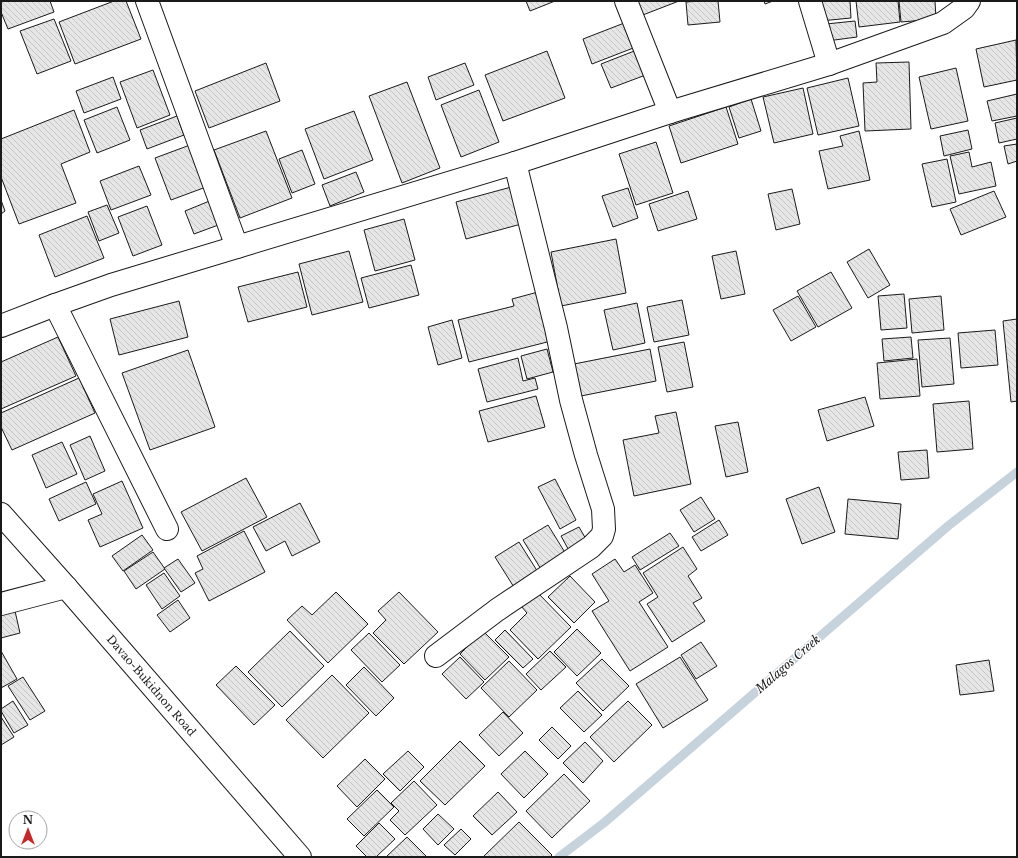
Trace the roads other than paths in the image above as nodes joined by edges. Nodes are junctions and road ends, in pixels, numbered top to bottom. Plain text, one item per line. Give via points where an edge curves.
1 (147, 1) edge
2 (626, 1) edge
3 (810, 1) edge
4 (969, 1) edge
5 (829, 64) junction
6 (670, 112) junction
7 (515, 163) junction
8 (237, 247) junction
9 (55, 305) junction
10 (1, 326) edge
11 (1, 514) edge
12 (167, 529) dead end
13 (66, 587) junction
14 (1, 604) edge
15 (436, 656) dead end
16 (300, 857) edge

1 - 8 main road
2 - 6 main road
3 - 5 main road
4 - 5 main road via 964,8 943,23
5 - 6 main road
6 - 7 main road
7 - 8 main road
7 - 15 main road via 571,400 603,509 604,529 602,536 591,547 497,610
8 - 9 main road via 111,285
9 - 10 main road
9 - 12 main road
11 - 13 main road, Davao-Bukidnon Road
13 - 14 main road
13 - 16 main road, Davao-Bukidnon Road

